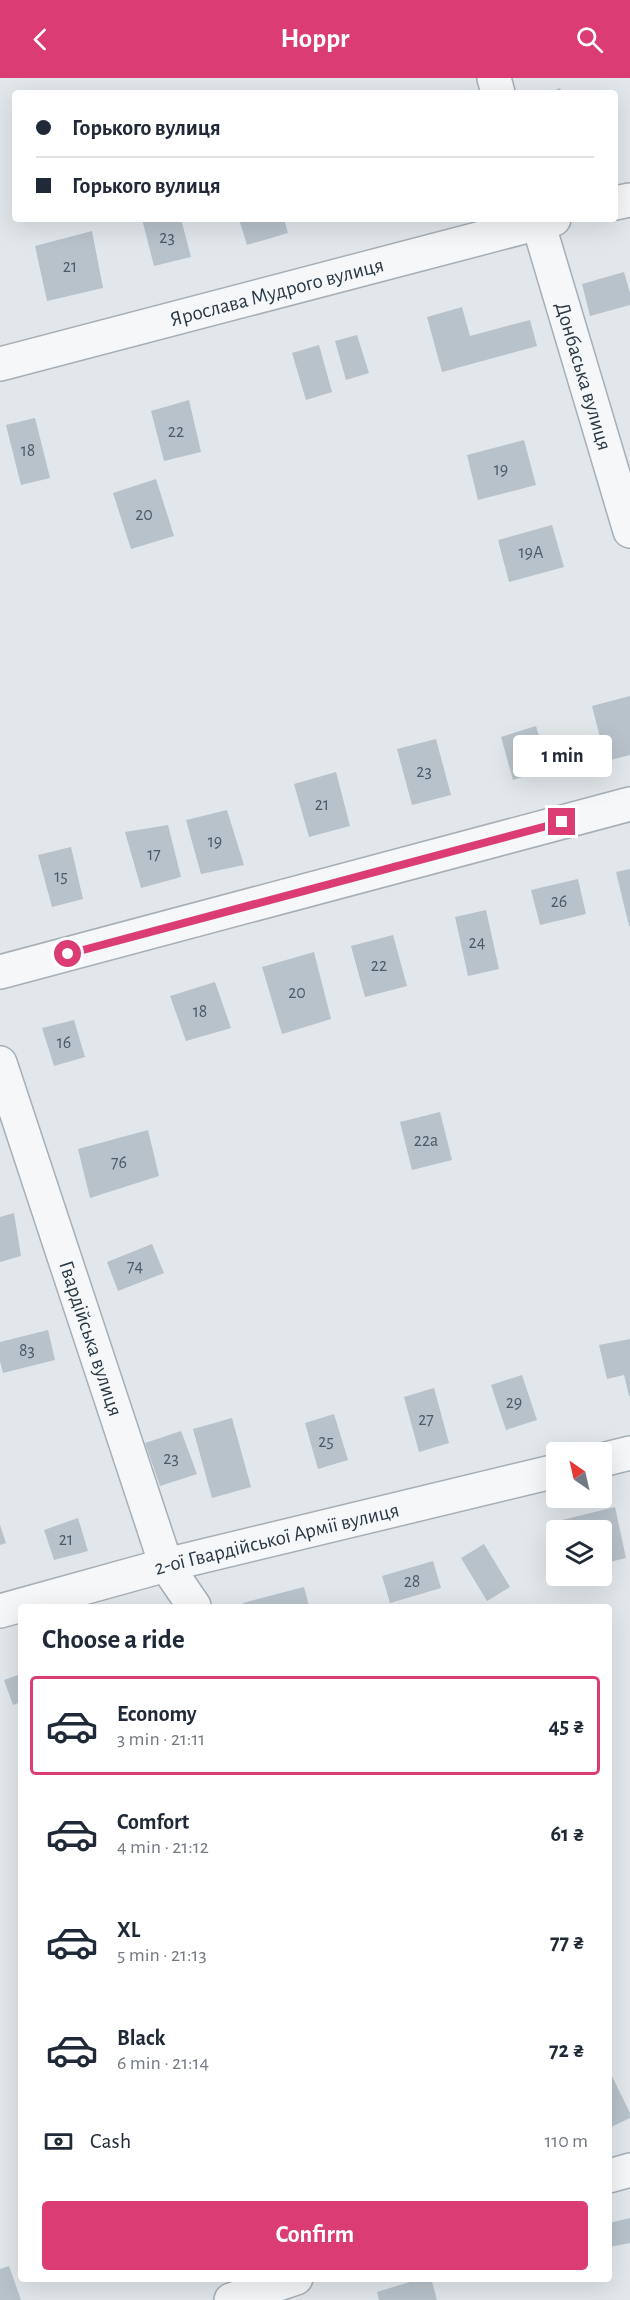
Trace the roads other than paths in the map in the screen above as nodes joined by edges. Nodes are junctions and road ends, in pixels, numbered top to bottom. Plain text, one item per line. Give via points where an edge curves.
1 (535, 222) edge
2 (544, 222) edge
3 (0, 364) edge
4 (630, 531) edge
5 (630, 804) edge
6 (0, 972) edge
7 (0, 1063) edge
8 (630, 1453) edge
9 (612, 1458) edge
10 (546, 1473) edge
11 (166, 1565) junction
12 (25, 1604) edge
13 (193, 1604) edge
14 (18, 1606) edge
15 (0, 1611) edge
16 (630, 2170) edge
17 (612, 2175) edge
18 (284, 2282) edge
19 (231, 2300) edge

1 - 3 street, Ярослава Мудрого вулиця
2 - 4 street, Донбаська вулиця
5 - 6 street
7 - 11 street, Гвардійська вулиця
8 - 9 street
10 - 11 street, 2-ої Гвардійської Армії вулиця
11 - 12 street, 2-ої Гвардійської Армії вулиця
11 - 13 street, Гвардійська вулиця
14 - 15 street, 2-ої Гвардійської Армії вулиця
16 - 17 street
18 - 19 street

